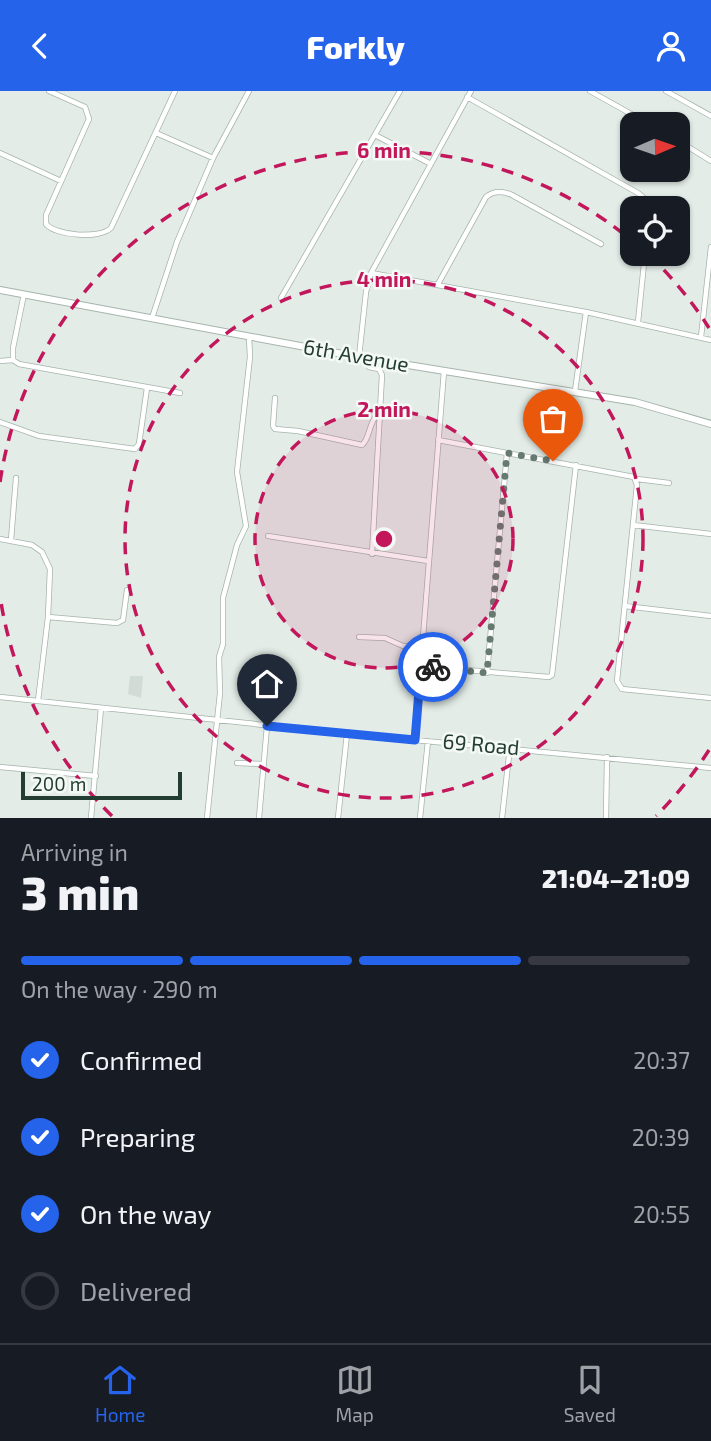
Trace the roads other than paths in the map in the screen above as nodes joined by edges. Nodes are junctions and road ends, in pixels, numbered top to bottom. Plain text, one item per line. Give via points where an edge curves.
1 (50, 91) edge
2 (175, 91) edge
3 (249, 91) edge
4 (400, 91) edge
5 (471, 91) edge
6 (590, 91) edge
7 (666, 91) edge
8 (467, 97) junction
9 (628, 112) edge
10 (711, 116) edge
11 (156, 133) junction
12 (375, 135) junction
13 (690, 148) edge
14 (0, 152) edge
15 (213, 158) junction
16 (711, 161) edge
17 (430, 164) junction
18 (61, 181) junction
19 (642, 196) edge
20 (601, 244) dead end
21 (711, 247) edge
22 (644, 266) edge
23 (371, 273) junction
24 (439, 284) junction
25 (0, 290) edge
26 (24, 295) junction
27 (281, 298) dead end
28 (586, 312) junction
29 (152, 318) junction
30 (638, 322) junction
31 (249, 337) junction
32 (701, 337) junction
33 (711, 340) edge
34 (359, 357) junction
35 (369, 359) junction
36 (13, 360) junction
37 (0, 361) edge
38 (444, 370) junction
39 (147, 388) junction
40 (575, 391) junction
41 (180, 393) dead end
42 (275, 398) dead end
43 (381, 411) junction
44 (0, 422) edge
45 (711, 424) edge
46 (438, 440) junction
47 (507, 453) junction
48 (576, 465) junction
49 (16, 478) dead end
50 (636, 479) junction
51 (669, 483) dead end
52 (633, 525) junction
53 (711, 534) edge
54 (268, 536) dead end
55 (0, 539) edge
56 (11, 540) junction
57 (373, 554) junction
58 (428, 561) junction
59 (127, 590) dead end
60 (625, 606) junction
61 (48, 617) junction
62 (711, 617) edge
63 (359, 637) dead end
64 (422, 646) junction
65 (421, 666) junction
66 (487, 673) junction
67 (0, 697) edge
68 (711, 698) edge
69 (38, 701) junction
70 (102, 708) junction
71 (216, 720) junction
72 (267, 726) junction
73 (347, 734) junction
74 (415, 740) junction
75 (428, 741) junction
76 (510, 747) junction
77 (607, 757) junction
78 (237, 763) dead end
79 (264, 764) junction
80 (0, 767) edge
81 (711, 768) edge
82 (96, 776) junction
83 (91, 818) edge
84 (207, 818) edge
85 (258, 818) edge
86 (338, 818) edge
87 (420, 818) edge
88 (502, 818) edge
89 (606, 818) edge

1 - 18 street via 89,112 85,132
2 - 11 street
3 - 15 street
4 - 12 street
5 - 8 street
6 - 9 street
7 - 10 street
8 - 17 street
8 - 19 street
11 - 15 street
11 - 18 street via 107,232 76,234 48,227 46,215
12 - 17 street
12 - 27 street
13 - 16 street
14 - 18 street
15 - 29 street via 177,242
17 - 23 street
20 - 24 street via 512,195 494,192 486,197
21 - 32 street
22 - 30 street
23 - 24 street
23 - 34 street
24 - 28 street
25 - 26 street, 6th Avenue
26 - 29 street, 6th Avenue
26 - 36 street
28 - 30 street
28 - 40 street
29 - 31 street, 6th Avenue
30 - 32 street
31 - 34 street, 6th Avenue
31 - 71 street via 237,472 246,526 223,599
32 - 33 street
34 - 35 street, 6th Avenue
35 - 38 street, 6th Avenue
35 - 43 street via 369,366 382,375
36 - 37 street
36 - 39 street
38 - 40 street, 6th Avenue
38 - 46 street
39 - 41 street
39 - 44 street via 135,449 39,436
40 - 45 street, 6th Avenue
42 - 43 street via 275,429 362,445 371,420
43 - 57 street
46 - 47 street
46 - 58 street
47 - 48 street
47 - 66 street
48 - 50 street
48 - 66 street via 554,673 549,677
49 - 56 street
50 - 51 street
50 - 52 street
52 - 53 street
52 - 60 street
54 - 57 street
55 - 56 street
56 - 61 street via 32,545 48,563
57 - 58 street
58 - 64 street
59 - 61 street via 124,617 117,623
60 - 62 street
60 - 68 street via 619,686
61 - 69 street
63 - 64 street
64 - 65 street
65 - 66 street
65 - 74 street
67 - 69 street, 69 Road
69 - 70 street, 69 Road
70 - 71 street, 69 Road
70 - 82 street
71 - 72 street, 69 Road
71 - 84 street
72 - 73 street, 69 Road
72 - 79 street
73 - 74 street, 69 Road
73 - 86 street
74 - 75 street, 69 Road
75 - 76 street, 69 Road
75 - 87 street
76 - 77 street, 69 Road
76 - 88 street
77 - 81 street, 69 Road
77 - 89 street
78 - 79 street
79 - 85 street
80 - 82 street
82 - 83 street

